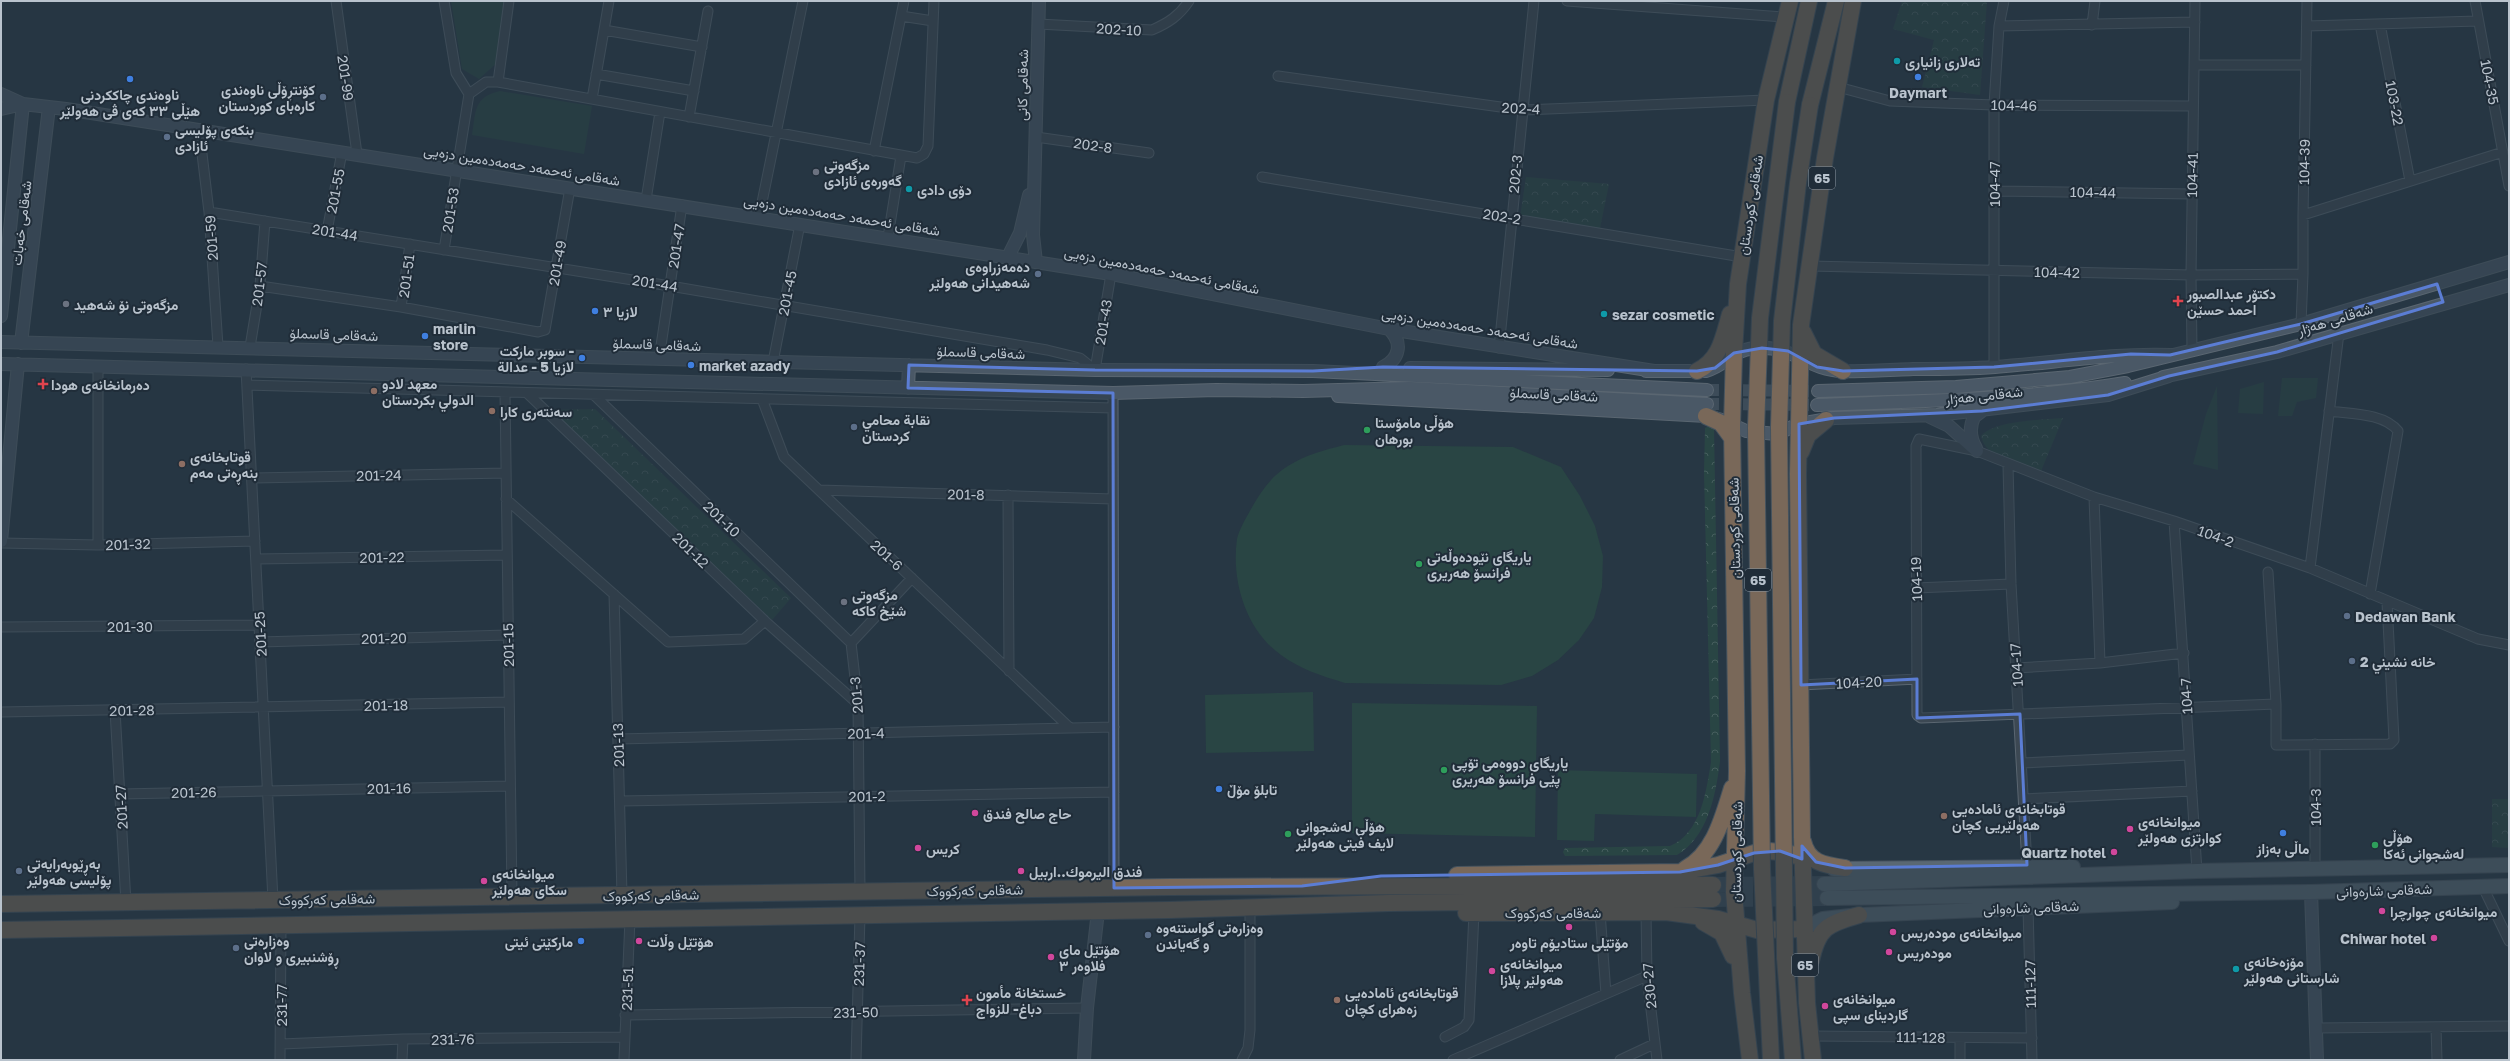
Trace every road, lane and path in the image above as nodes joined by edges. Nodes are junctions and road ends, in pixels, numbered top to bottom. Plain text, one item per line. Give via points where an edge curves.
1 (336, 1) edge
2 (444, 1) edge
3 (509, 1) edge
4 (609, 1) edge
5 (803, 1) edge
6 (904, 1) edge
7 (934, 1) edge
8 (1039, 1) edge
9 (1189, 1) edge
10 (1534, 1) edge
11 (1567, 1) edge
12 (1790, 1) edge
13 (1809, 1) edge
14 (1836, 1) edge
15 (1853, 1) edge
16 (2004, 1) edge
17 (2095, 1) edge
18 (2195, 1) edge
19 (2308, 1) edge
20 (2475, 1) edge
21 (708, 11) dead end
22 (901, 16) junction
23 (1784, 18) junction
24 (934, 21) junction
25 (2478, 21) junction
26 (2195, 22) junction
27 (1038, 24) junction
28 (2380, 24) junction
29 (2092, 25) junction
30 (1999, 26) junction
31 (2307, 26) junction
32 (604, 30) junction
33 (702, 47) junction
34 (2194, 65) junction
35 (2306, 65) junction
36 (596, 74) junction
37 (1278, 76) dead end
38 (498, 82) junction
39 (1838, 87) junction
40 (694, 91) junction
41 (1, 94) edge
42 (469, 94) junction
43 (592, 99) junction
44 (1766, 100) junction
45 (23, 104) junction
46 (1994, 105) junction
47 (2192, 106) junction
48 (49, 107) junction
49 (1, 108) edge
50 (1522, 110) junction
51 (660, 112) junction
52 (689, 117) junction
53 (199, 129) junction
54 (777, 133) junction
55 (1036, 137) junction
56 (874, 151) junction
57 (342, 152) junction
58 (2504, 152) junction
59 (1149, 153) dead end
60 (357, 154) junction
61 (901, 156) junction
62 (456, 170) junction
63 (1035, 170) junction
64 (1262, 177) dead end
65 (2410, 181) junction
66 (2509, 186) edge
67 (570, 188) junction
68 (1994, 191) junction
69 (2192, 194) junction
70 (646, 200) junction
71 (682, 205) junction
72 (209, 212) junction
73 (2302, 215) junction
74 (759, 217) junction
75 (1511, 218) junction
76 (266, 221) junction
77 (800, 224) junction
78 (327, 231) junction
79 (888, 237) junction
80 (410, 244) junction
81 (444, 250) junction
82 (1008, 257) junction
83 (1742, 257) junction
84 (1036, 262) junction
85 (2509, 262) edge
86 (1810, 266) junction
87 (557, 268) junction
88 (1993, 270) junction
89 (1111, 274) junction
90 (2303, 274) junction
91 (2191, 275) junction
92 (1738, 284) junction
93 (2437, 284) junction
94 (2509, 285) edge
95 (260, 286) junction
96 (670, 286) junction
97 (2443, 302) junction
98 (402, 307) junction
99 (784, 307) junction
100 (1, 316) edge
101 (2301, 324) junction
102 (1801, 325) junction
103 (1389, 329) junction
104 (2339, 333) junction
105 (1, 342) edge
106 (21, 343) junction
107 (218, 346) junction
108 (250, 347) junction
109 (1499, 348) junction
110 (2192, 350) junction
111 (1734, 353) junction
112 (2170, 355) junction
113 (1801, 356) junction
114 (659, 359) junction
115 (773, 362) junction
116 (1, 364) edge
117 (18, 364) junction
118 (909, 365) junction
119 (98, 366) junction
120 (1383, 367) junction
121 (1994, 368) junction
122 (246, 369) junction
123 (1095, 370) junction
124 (1313, 371) junction
125 (1654, 371) junction
126 (1697, 371) junction
127 (1843, 371) junction
128 (2169, 376) junction
129 (248, 385) junction
130 (908, 388) junction
131 (1707, 390) tunnel mouth
132 (1818, 391) tunnel mouth
133 (505, 392) junction
134 (527, 393) junction
135 (1113, 394) junction
136 (594, 395) junction
137 (762, 399) junction
138 (1817, 405) tunnel mouth
139 (1113, 408) junction
140 (1707, 410) joint
141 (1982, 411) junction
142 (2329, 411) junction
143 (1925, 416) junction
144 (1826, 420) junction
145 (1799, 424) junction
146 (1732, 432) junction
147 (1919, 439) joint
148 (1977, 451) junction
149 (5, 456) edge
150 (1798, 461) junction
151 (2008, 465) junction
152 (506, 473) junction
153 (252, 478) junction
154 (819, 490) junction
155 (1008, 495) junction
156 (2094, 497) junction
157 (506, 499) junction
158 (1113, 499) junction
159 (2174, 521) junction
160 (255, 541) junction
161 (1, 542) edge
162 (98, 545) junction
163 (507, 555) junction
164 (256, 559) junction
165 (2310, 568) junction
166 (2268, 572) dead end
167 (912, 578) junction
168 (2011, 584) junction
169 (1916, 588) junction
170 (614, 594) junction
171 (2370, 594) junction
172 (2387, 602) junction
173 (765, 621) junction
174 (259, 625) junction
175 (1, 627) edge
176 (508, 635) junction
177 (260, 642) junction
178 (851, 643) junction
179 (2509, 645) edge
180 (2184, 653) junction
181 (2100, 663) junction
182 (2016, 668) junction
183 (1009, 671) junction
184 (1917, 679) junction
185 (1801, 685) junction
186 (509, 702) junction
187 (858, 704) junction
188 (2276, 704) junction
189 (263, 708) junction
190 (2187, 708) junction
191 (115, 710) junction
192 (1, 712) edge
193 (2020, 714) junction
194 (1114, 727) junction
195 (1070, 728) junction
196 (858, 733) junction
197 (618, 739) junction
198 (2315, 744) junction
199 (2189, 755) junction
200 (2022, 763) junction
201 (1737, 771) junction
202 (510, 786) junction
203 (267, 791) junction
204 (2192, 791) junction
205 (1114, 792) junction
206 (120, 794) junction
207 (859, 797) junction
208 (2024, 799) junction
209 (620, 801) junction
210 (1802, 837) junction
211 (1736, 859) junction
212 (1802, 859) junction
213 (2028, 865) junction
214 (2509, 865) edge
215 (1844, 868) junction
216 (2315, 869) junction
217 (2197, 871) junction
218 (1680, 872) junction
219 (1824, 884) tunnel mouth
220 (1302, 886) junction
221 (2509, 886) edge
222 (2483, 887) junction
223 (1114, 888) junction
224 (860, 892) junction
225 (2260, 892) junction
226 (2312, 892) junction
227 (622, 895) junction
228 (553, 896) junction
229 (594, 896) junction
230 (512, 897) junction
231 (1827, 898) tunnel mouth
232 (273, 900) junction
233 (126, 903) junction
234 (1, 904) edge
235 (1299, 907) junction
236 (2028, 907) junction
237 (1250, 908) junction
238 (1098, 911) junction
239 (1600, 912) junction
240 (1646, 912) junction
241 (1666, 912) junction
242 (1474, 913) junction
243 (860, 915) junction
244 (1859, 915) junction
245 (630, 919) junction
246 (554, 920) junction
247 (597, 920) junction
248 (281, 925) junction
249 (1736, 925) junction
250 (1804, 928) junction
251 (1, 930) edge
252 (2509, 941) edge
253 (1648, 976) junction
254 (1606, 994) junction
255 (1742, 994) junction
256 (1806, 1003) junction
257 (1087, 1008) junction
258 (857, 1012) junction
259 (625, 1015) junction
260 (2509, 1026) edge
261 (2436, 1027) junction
262 (2317, 1028) junction
263 (1810, 1036) junction
264 (625, 1037) junction
265 (1445, 1037) dead end
266 (1960, 1038) junction
267 (2032, 1038) junction
268 (403, 1040) junction
269 (281, 1044) junction
270 (1654, 1044) junction
271 (280, 1060) edge
272 (402, 1060) edge
273 (624, 1060) edge
274 (856, 1060) edge
275 (1084, 1060) edge
276 (1242, 1060) edge
277 (1452, 1060) edge
278 (1620, 1060) edge
279 (1657, 1060) edge
280 (1750, 1060) edge
281 (1771, 1060) edge
282 (1793, 1060) edge
283 (1813, 1060) edge
284 (1960, 1060) edge
285 (2032, 1060) edge
286 (2317, 1060) edge
287 (2437, 1060) edge

1 - 60 street, 201-99
2 - 42 street via 456,73
3 - 38 street
4 - 32 street
5 - 54 street
6 - 22 street
7 - 24 street
8 - 27 main road, شەقامی کانی
9 - 27 street, 202-10 via 1182,13 1152,30
10 - 50 street, 202-3
11 - 23 street
12 - 23 highway, شەقامی کوردستان / 65
13 - 281 highway, شەقامی کوردستان / 65, bridge via 1786,102 1760,318 1756,428 1762,869
14 - 282 highway, 65, bridge via 1810,106 1782,320 1779,427 1785,958
15 - 39 highway, 65
16 - 30 street, 104-47
17 - 29 street
18 - 26 street, 104-41
19 - 31 street, 104-39
20 - 25 street, 104-35
21 - 33 street
22 - 24 street
22 - 56 street
23 - 44 highway, شەقامی کوردستان / 65
24 - 61 street via 928,146 924,154 917,158
25 - 28 street
25 - 58 street, 104-35
26 - 29 street
26 - 34 street, 104-41
27 - 55 main road, شەقامی کانی
28 - 31 street
28 - 65 street, 103-22
29 - 30 street
30 - 46 street, 104-47
31 - 35 street, 104-39
32 - 33 street
32 - 36 street
33 - 40 street
34 - 35 street
34 - 47 street, 104-41
35 - 73 street, 104-39
36 - 40 street
36 - 43 street
37 - 50 street, 202-4
38 - 42 street via 486,82
38 - 43 street
39 - 46 street, 104-46 via 1890,101
39 - 86 highway, 65
40 - 52 street
41 - 45 main road, شەقامی ئەحمەد حەمەدەمین دزەیی
42 - 62 street, 201-53
43 - 51 street
44 - 50 street, 202-4
44 - 83 highway, شەقامی کوردستان / 65
45 - 48 main road, شەقامی ئەحمەد حەمەدەمین دزەیی
45 - 49 main road, شەقامی ئەحمەد حەمەدەمین دزەیی
45 - 100 main road, شەقامی خەبات
46 - 47 street, 104-46
46 - 68 street, 104-47
47 - 69 street, 104-41
48 - 53 main road, شەقامی ئەحمەد حەمەدەمین دزەیی
48 - 106 main road, شەقامی خەبات
50 - 75 street, 202-3
51 - 52 street
51 - 70 street
52 - 54 street
53 - 57 main road, شەقامی ئەحمەد حەمەدەمین دزەیی
53 - 72 street, 201-59
54 - 56 street
54 - 74 street
55 - 59 street, 202-8
55 - 63 main road, شەقامی کانی
56 - 61 street
57 - 60 main road, شەقامی ئەحمەد حەمەدەمین دزەیی
57 - 78 street, 201-55
58 - 65 street
58 - 66 street, 104-35
60 - 62 main road, شەقامی ئەحمەد حەمەدەمین دزەیی
61 - 79 street
62 - 67 main road, شەقامی ئەحمەد حەمەدەمین دزەیی
62 - 81 street, 201-53
63 - 82 main road, شەقامی کانی via 1020,233
63 - 84 main road, شەقامی کانی via 1033,235
64 - 75 street, 202-2
65 - 73 street
67 - 70 main road, شەقامی ئەحمەد حەمەدەمین دزەیی
67 - 87 street, 201-49
68 - 69 street, 104-44
68 - 88 street, 104-47
69 - 91 street, 104-41
70 - 71 main road, شەقامی ئەحمەد حەمەدەمین دزەیی
71 - 74 main road, شەقامی ئەحمەد حەمەدەمین دزەیی
71 - 96 street, 201-47
72 - 76 street, 201-44
72 - 107 street, 201-59
73 - 90 street, 104-39
74 - 77 main road, شەقامی ئەحمەد حەمەدەمین دزەیی
75 - 83 street, 202-2
75 - 109 street, 202-3
76 - 78 street, 201-44
76 - 95 street, 201-57
77 - 79 main road, شەقامی ئەحمەد حەمەدەمین دزەیی
77 - 99 street, 201-45
78 - 80 street, 201-44
79 - 82 main road, شەقامی ئەحمەد حەمەدەمین دزەیی
80 - 81 street, 201-44
80 - 98 street, 201-51
81 - 87 street, 201-44
82 - 84 main road, شەقامی ئەحمەد حەمەدەمین دزەیی
83 - 92 highway, شەقامی کوردستان / 65
84 - 89 main road, شەقامی ئەحمەد حەمەدەمین دزەیی
85 - 93 main road, شەقامی هەژار
86 - 88 street, 104-42
86 - 102 highway, 65
87 - 96 street, 201-44
87 - 98 street, 201-49 via 545,330 538,332
88 - 91 street, 104-42
88 - 121 street, 104-47
89 - 103 main road, شەقامی ئەحمەد حەمەدەمین دزەیی
89 - 123 street, 201-43
90 - 91 street, 104-42
90 - 101 street, 104-39
91 - 110 street, 104-41
92 - 111 highway, شەقامی کوردستان / 65
92 - 126 highway via 1718,354 1712,362
93 - 97 main road
93 - 101 main road, شەقامی هەژار
94 - 97 main road, شەقامی هەژار
95 - 98 street
95 - 108 street, 201-57
96 - 99 street, 201-44
96 - 114 street, 201-47
97 - 104 main road, شەقامی هەژار
99 - 115 street, 201-45
99 - 123 street, 201-44 via 1052,351 1080,358
101 - 110 main road, شەقامی هەژار
102 - 113 highway, 65
102 - 127 highway via 1814,354
103 - 109 main road, شەقامی ئەحمەد حەمەدەمین دزەیی
103 - 120 main road via 1397,339 1398,353
104 - 128 main road, شەقامی هەژار via 2277,352
104 - 142 street
105 - 106 main road, شەقامی قاسملۆ
106 - 107 main road, شەقامی قاسملۆ
107 - 108 main road, شەقامی قاسملۆ
108 - 114 main road, شەقامی قاسملۆ
109 - 125 main road, شەقامی ئەحمەد حەمەدەمین دزەیی
110 - 112 main road, شەقامی هەژار
111 - 113 main road, شەقامی قاسملۆ via 1752,348 1772,348
111 - 126 main road, شەقامی قاسملۆ via 1715,368
111 - 146 highway, شەقامی کوردستان / 65
112 - 121 main road, شەقامی هەژار via 2131,354
112 - 132 main road, شەقامی هەژار via 2128,366 2070,376 1956,387
113 - 127 main road, شەقامی هەژار via 1817,367
113 - 145 highway, 65
114 - 115 main road, شەقامی قاسملۆ
115 - 118 main road, شەقامی قاسملۆ
116 - 117 main road, شەقامی قاسملۆ
117 - 119 main road, شەقامی قاسملۆ
117 - 149 main road
118 - 123 main road, شەقامی قاسملۆ
118 - 130 main road
119 - 122 main road, شەقامی قاسملۆ
119 - 162 street
120 - 124 main road, شەقامی قاسملۆ
120 - 125 main road, شەقامی قاسملۆ
121 - 127 main road, شەقامی هەژار
122 - 129 street, 201-25
122 - 130 main road, شەقامی قاسملۆ
123 - 124 main road, شەقامی قاسملۆ
124 - 131 main road, شەقامی قاسملۆ
125 - 126 main road, شەقامی قاسملۆ
128 - 138 main road, شەقامی هەژار via 2093,389 1959,399
128 - 141 main road, شەقامی هەژار via 2108,395
129 - 133 street
129 - 153 street, 201-25
130 - 135 main road, شەقامی قاسملۆ
133 - 134 street
133 - 152 street, 201-15
134 - 136 street
134 - 173 street, 201-12
135 - 139 street
135 - 140 main road, شەقامی قاسملۆ via 1216,390 1303,391 1358,399
136 - 137 street
136 - 178 street, 201-10
137 - 139 street
137 - 154 street, 201-6 via 784,457
139 - 158 street
140 - 146 highway
141 - 143 main road, شەقامی هەژار
141 - 148 main road via 1974,416 1971,427 1972,441
142 - 165 street
142 - 171 street via 2381,419 2392,423 2398,431
143 - 144 main road, شەقامی هەژار
143 - 148 main road via 1949,426
144 - 145 main road, شەقامی هەژار
144 - 150 highway via 1808,435
145 - 146 main road via 1787,431 1770,434
145 - 150 highway, 65
146 - 201 highway, شەقامی کوردستان / 65
147 - 148 street, 104-2
147 - 169 street, 104-19 via 1916,446
148 - 151 street, 104-2
149 - 161 main road
150 - 185 highway, 65
151 - 156 street, 104-2
151 - 168 street, 104-17
152 - 153 street, 201-24
152 - 157 street, 201-15
153 - 160 street, 201-25
154 - 155 street, 201-8
154 - 167 street, 201-6
155 - 158 street, 201-8
155 - 183 street
156 - 159 street, 104-2
156 - 181 street
157 - 163 street, 201-15
157 - 170 street
158 - 194 street
159 - 165 street, 104-2
159 - 180 street, 104-7
160 - 162 street, 201-32
160 - 164 street, 201-25
161 - 162 street, 201-32
163 - 164 street, 201-22
163 - 176 street, 201-15
164 - 174 street, 201-25
165 - 171 street, 104-2
166 - 188 street
167 - 178 street
167 - 183 street, 201-6
168 - 169 street
168 - 182 street, 104-17
169 - 184 street, 104-19
170 - 173 street via 668,642 744,639
170 - 197 street, 201-13
171 - 172 street, 104-2
172 - 179 street, 104-2 via 2478,640
172 - 198 street via 2394,740 2390,744
173 - 187 street, 201-12
174 - 175 street, 201-30
174 - 177 street, 201-25
176 - 177 street, 201-20
176 - 186 street, 201-15
177 - 189 street, 201-25
178 - 187 street, 201-3
180 - 181 street
180 - 190 street, 104-7
181 - 182 street
182 - 193 street, 104-17
183 - 195 street, 201-6
184 - 185 street, 104-20
184 - 193 street, 104-19 via 1917,715 1921,718
185 - 210 highway, 65
186 - 189 street, 201-18
186 - 202 street, 201-15
187 - 196 street, 201-3
188 - 190 street
188 - 198 street via 2276,745
189 - 191 street, 201-28
189 - 203 street, 201-25
190 - 193 street
190 - 199 street, 104-7
191 - 192 street, 201-28
191 - 206 street, 201-27
193 - 200 street, 104-17
194 - 195 street, 201-4
194 - 205 street
195 - 196 street, 201-4
196 - 197 street, 201-4
196 - 207 street, 201-3
197 - 209 street, 201-13
198 - 216 street, 104-3
199 - 200 street
199 - 204 street, 104-7
200 - 208 street, 104-17
201 - 211 highway, شەقامی کوردستان / 65
201 - 218 highway via 1712,840 1697,861
202 - 203 street, 201-16
202 - 230 street, 201-15
203 - 206 street, 201-26
203 - 232 street, 201-25
204 - 208 street
204 - 217 street, 104-7
205 - 207 street, 201-2
205 - 223 street
206 - 233 street, 201-27
207 - 209 street, 201-2
207 - 224 street, 201-3
208 - 213 street, 104-17
209 - 227 street, 201-13
210 - 212 highway, 65
210 - 215 highway via 1805,849 1816,862
211 - 212 highway, شەقامی کەرکووک via 1769,851 1789,853
211 - 218 highway, شەقامی کەرکووک
211 - 249 highway, شەقامی کوردستان / 65
212 - 215 main road, شەقامی شارەوانی via 1820,868
212 - 250 highway, 65
213 - 215 main road, شەقامی شارەوانی
213 - 217 main road, شەقامی شارەوانی
214 - 216 main road, شەقامی شارەوانی
216 - 217 main road, شەقامی شارەوانی
217 - 219 main road, شەقامی شارەوانی
218 - 220 highway, شەقامی کەرکووک via 1380,876
220 - 223 highway, شەقامی کەرکووک
220 - 235 highway, شەقامی کەرکووک via 1713,892
221 - 222 main road, شەقامی شارەوانی
222 - 226 main road, شەقامی شارەوانی
222 - 252 street
223 - 224 highway, شەقامی کەرکووک
224 - 227 highway, شەقامی کەرکووک
225 - 226 main road, شەقامی شارەوانی
225 - 231 main road, شەقامی شارەوانی
225 - 236 main road, شەقامی شارەوانی via 2175,902
226 - 262 main road
227 - 229 highway, شەقامی کەرکووک
228 - 229 highway, شەقامی کەرکووک
228 - 230 highway, شەقامی کەرکووک
228 - 246 highway via 562,900 566,906 562,917
229 - 247 highway via 585,901 583,912
230 - 232 highway, شەقامی کەرکووک
232 - 233 highway, شەقامی کەرکووک
233 - 234 highway, شەقامی کەرکووک
235 - 237 highway, شەقامی کەرکووک
235 - 242 highway, شەقامی کەرکووک via 1386,914
236 - 244 main road, شەقامی شارەوانی
236 - 267 street, 111-127
237 - 238 highway, شەقامی کەرکووک
237 - 276 street via 1250,1030 1248,1048
238 - 243 highway, شەقامی کەرکووک
238 - 257 main road
239 - 240 highway, شەقامی کەرکووک
239 - 242 highway, شەقامی کەرکووک
239 - 254 street
240 - 241 highway, شەقامی کەرکووک
240 - 253 street, 230-27
241 - 249 highway, شەقامی کەرکووک via 1718,919
241 - 255 highway via 1704,922 1722,933 1733,956
242 - 265 street via 1469,1020 1464,1027
243 - 245 highway, شەقامی کەرکووک
243 - 258 street, 231-37
244 - 250 main road, شەقامی شارەوانی via 1823,919
244 - 256 highway via 1834,922 1818,936 1810,964
245 - 247 highway, شەقامی کەرکووک
245 - 259 street, 231-51
246 - 247 highway, شەقامی کەرکووک
246 - 248 highway, شەقامی کەرکووک
248 - 251 highway, شەقامی کەرکووک
248 - 269 street, 231-77
249 - 250 highway, شەقامی کەرکووک via 1757,930
249 - 255 highway, شەقامی کوردستان / 65
250 - 256 highway, 65
253 - 254 street
253 - 270 street, 230-27
254 - 277 street
255 - 280 highway, شەقامی کوردستان / 65
256 - 263 highway, 65
257 - 258 street, 231-50
257 - 275 main road
258 - 259 street, 231-50
258 - 274 street, 231-37
259 - 264 street, 231-51
260 - 261 street
261 - 262 street
261 - 287 street
262 - 286 main road
263 - 266 street, 111-128
263 - 283 highway, 65
264 - 268 street, 231-76
264 - 273 street, 231-51
266 - 267 street, 111-128
266 - 284 street
267 - 285 street, 111-127
268 - 269 street, 231-76
268 - 272 street
269 - 271 street, 231-77
270 - 278 street
270 - 279 street, 230-27

